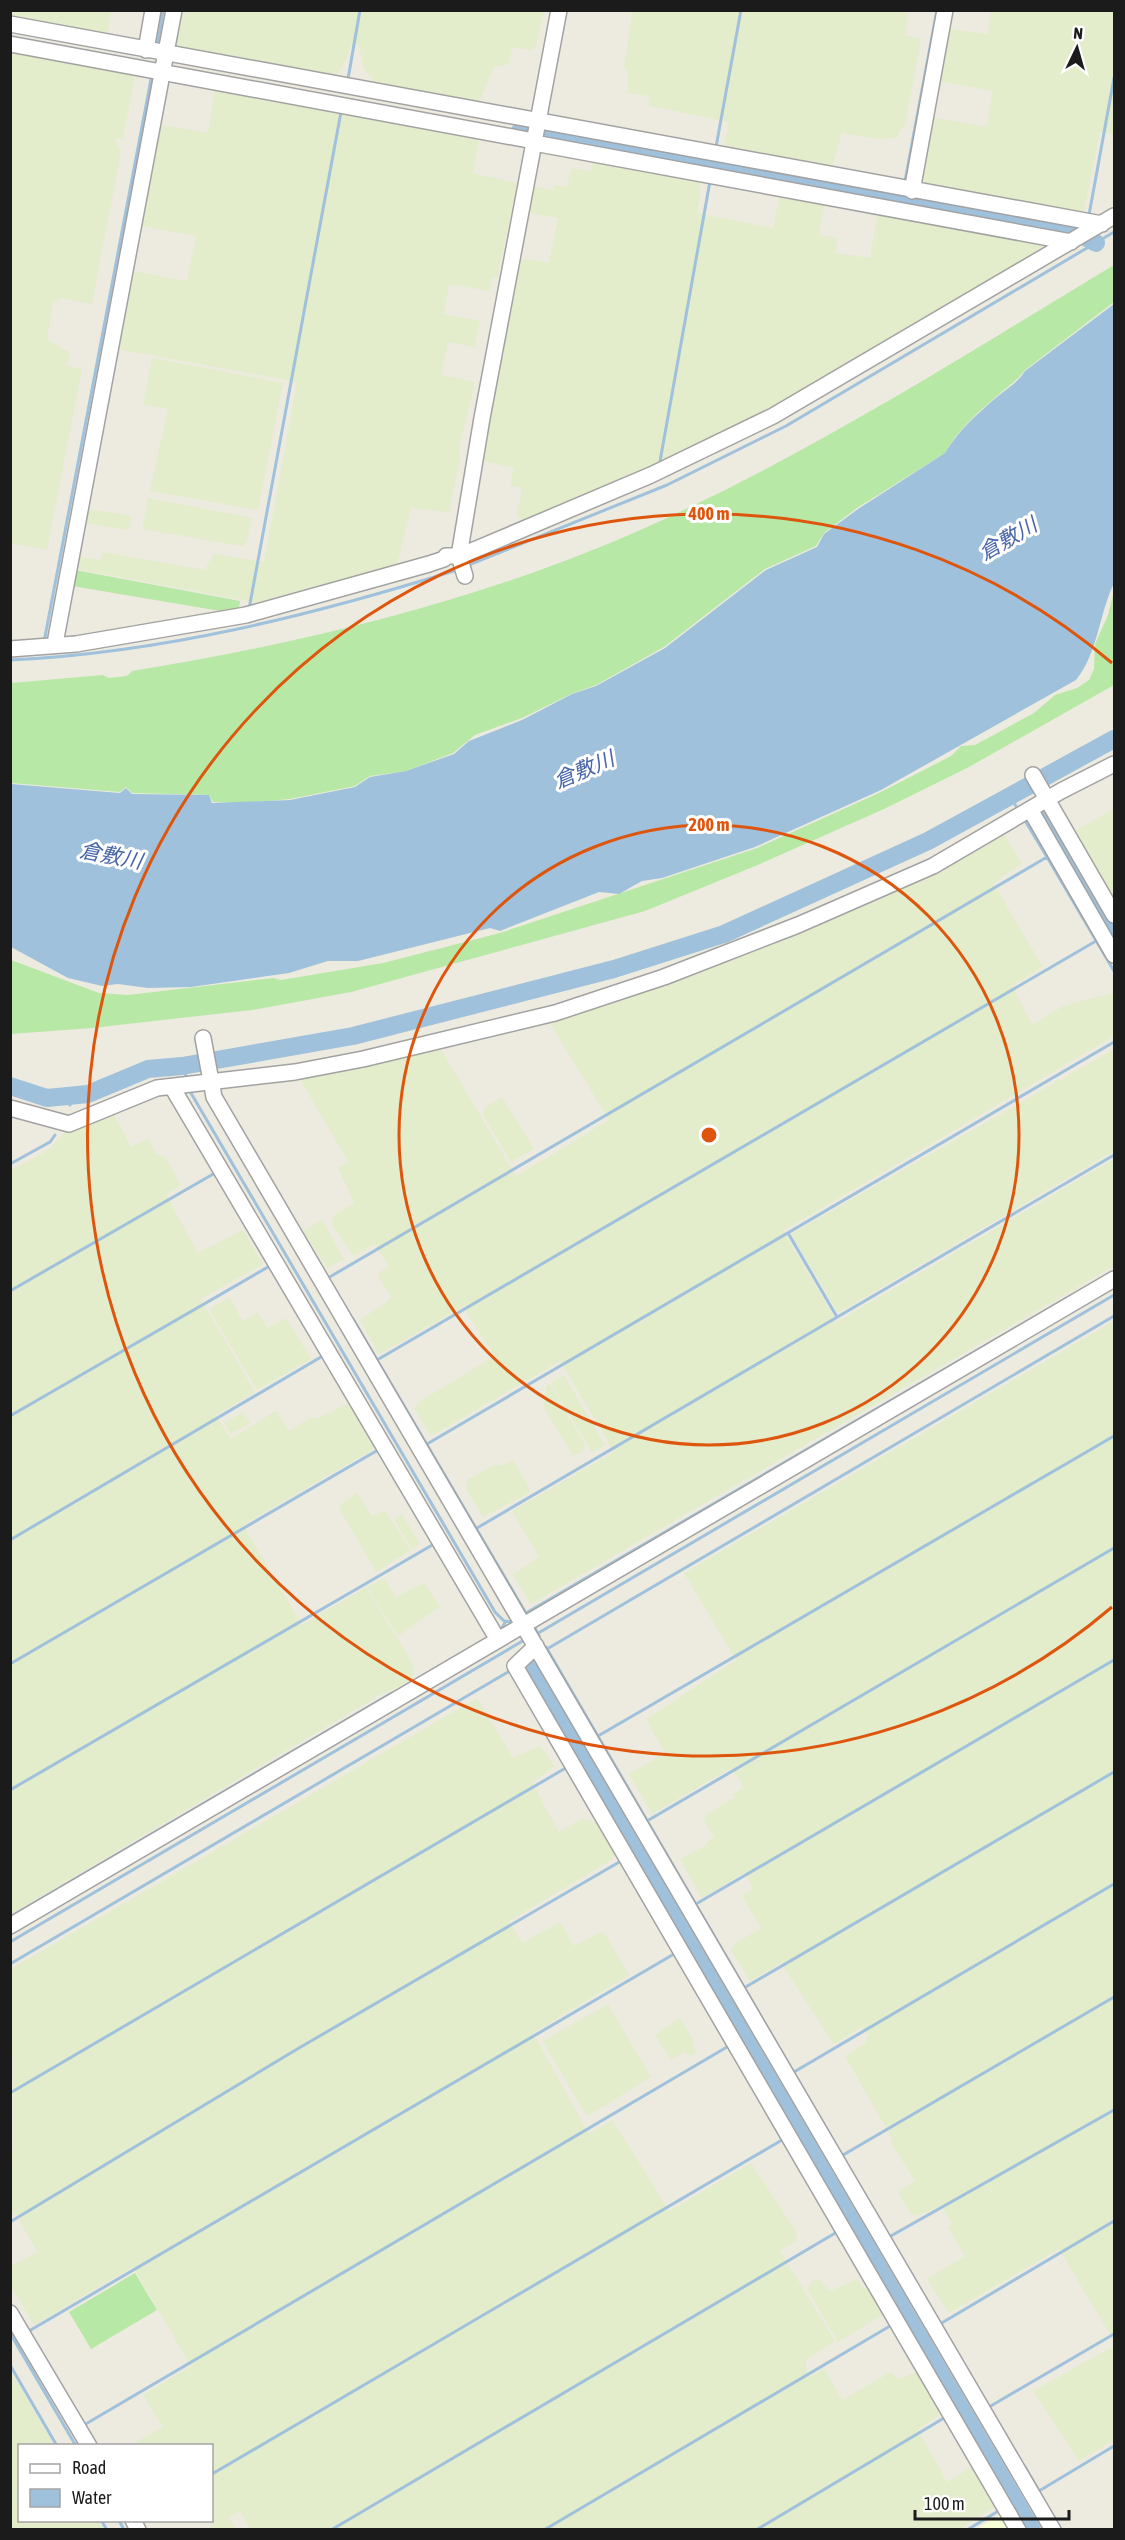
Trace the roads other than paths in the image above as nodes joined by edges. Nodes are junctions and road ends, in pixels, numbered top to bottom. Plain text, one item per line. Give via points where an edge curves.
1 (153, 10) edge
2 (174, 10) edge
3 (559, 10) edge
4 (945, 10) edge
5 (10, 24) edge
6 (10, 44) edge
7 (146, 50) junction
8 (161, 66) junction
9 (352, 98) junction
10 (533, 136) junction
11 (721, 167) junction
12 (909, 199) junction
13 (1091, 230) edge
14 (458, 562) junction
15 (49, 646) junction
16 (10, 650) edge
17 (1114, 764) edge
18 (1033, 775) dead end
19 (1046, 795) junction
20 (1025, 813) junction
21 (1114, 915) edge
22 (1114, 955) edge
23 (205, 1044) dead end
24 (210, 1079) junction
25 (182, 1085) junction
26 (10, 1108) edge
27 (1114, 1279) edge
28 (530, 1636) junction
29 (498, 1640) junction
30 (10, 1926) edge
31 (10, 2313) edge
32 (88, 2444) edge
33 (1018, 2529) edge
34 (1053, 2529) edge

1 - 7 street
2 - 8 street
3 - 10 street
4 - 12 street
5 - 7 street
6 - 8 street
7 - 8 street
8 - 9 street
8 - 15 street via 56,638
9 - 10 street
9 - 10 street
10 - 11 street
10 - 11 street
10 - 14 street
11 - 12 street
11 - 12 street
12 - 13 street
12 - 13 street
13 - 14 street via 772,416 651,476 467,554
14 - 15 street via 429,564 249,614
15 - 16 street
17 - 19 street
18 - 19 street
19 - 20 street
19 - 21 street
20 - 22 street
20 - 24 street via 933,866 798,925 664,977 555,1013 295,1072
23 - 24 street
24 - 25 street
24 - 28 street via 214,1097
25 - 26 street via 157,1088 69,1124
25 - 29 street
27 - 28 street
28 - 29 street
28 - 33 street via 515,1666
28 - 34 street
29 - 30 street
31 - 32 street

